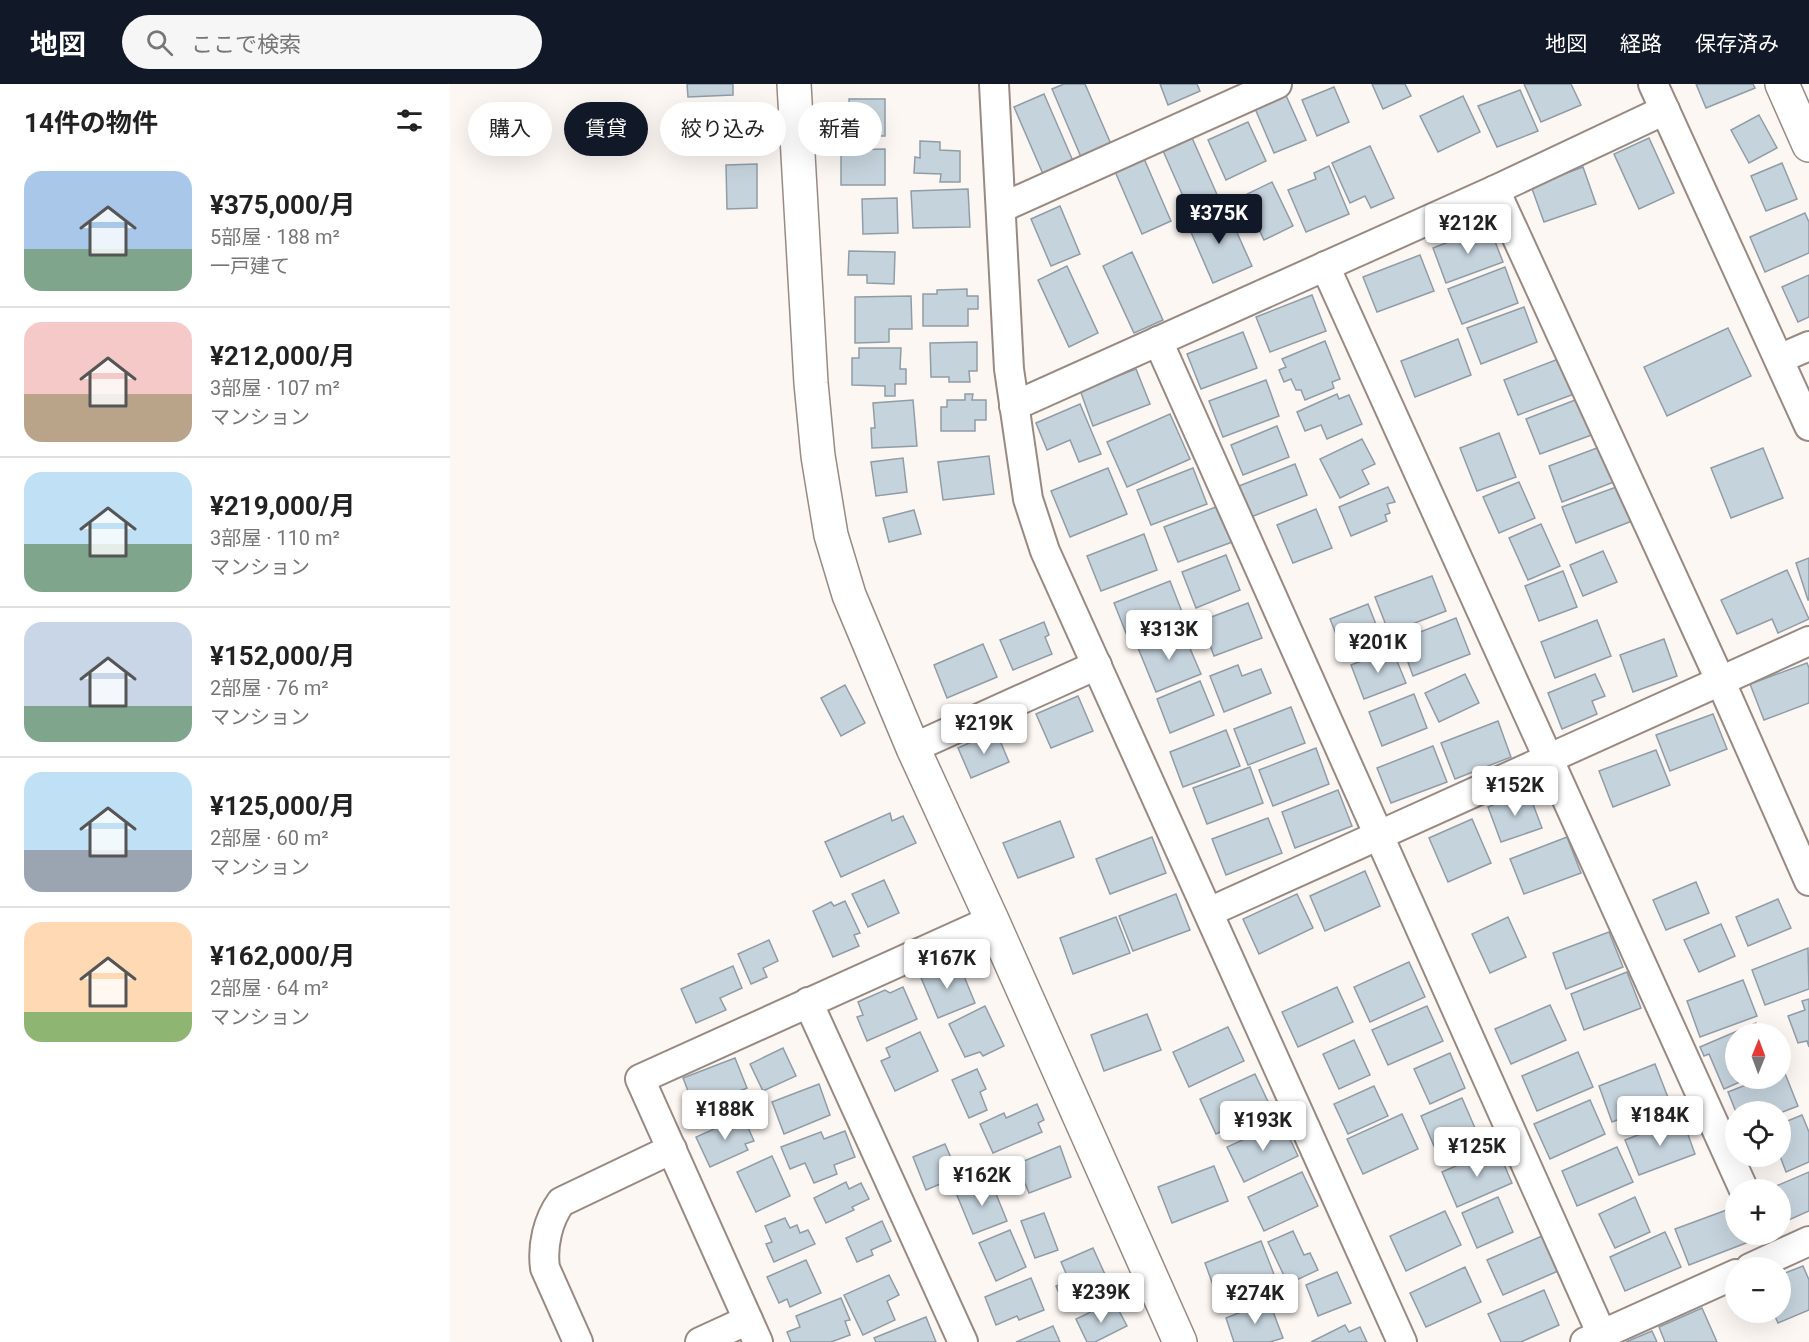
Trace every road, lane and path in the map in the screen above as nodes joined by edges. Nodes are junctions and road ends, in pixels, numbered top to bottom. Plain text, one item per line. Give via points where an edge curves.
1 (794, 84) edge
2 (994, 84) edge
3 (1277, 84) edge
4 (1653, 84) edge
5 (1782, 84) edge
6 (1665, 110) junction
7 (1809, 145) edge
8 (1495, 190) junction
9 (1001, 208) junction
10 (1325, 266) junction
11 (1158, 341) junction
12 (1809, 346) edge
13 (1779, 359) junction
14 (1014, 406) junction
15 (1809, 426) edge
16 (1809, 641) edge
17 (1097, 665) junction
18 (1720, 680) junction
19 (913, 748) junction
20 (1549, 759) junction
21 (1378, 834) junction
22 (1809, 881) edge
23 (1209, 912) junction
24 (992, 920) junction
25 (808, 1002) junction
26 (672, 1149) junction
27 (1739, 1179) edge
28 (1809, 1241) edge
29 (1763, 1253) edge
30 (1725, 1279) edge
31 (753, 1331) edge
32 (1594, 1338) edge
33 (579, 1342) edge
34 (700, 1342) edge
35 (963, 1342) edge
36 (1180, 1342) edge
37 (1402, 1342) edge

1 - 19 street via 811,383 831,535 849,595
2 - 9 street
3 - 9 street
4 - 6 street
5 - 7 street
6 - 8 street
6 - 13 street
8 - 10 street
8 - 18 street
9 - 14 street
10 - 11 street
10 - 20 street
11 - 14 street
11 - 21 street
12 - 13 street
13 - 15 street
14 - 17 street via 1032,509 1045,551
16 - 18 street
17 - 19 street
17 - 23 street
18 - 20 street
18 - 22 street
19 - 24 street
20 - 21 street
20 - 27 street
21 - 23 street
21 - 32 street
23 - 37 street
24 - 25 street
24 - 36 street
25 - 26 street via 640,1079
25 - 35 street
26 - 31 street
26 - 33 street via 561,1202 554,1212 543,1255 545,1268
28 - 29 street
30 - 32 street
31 - 34 street

